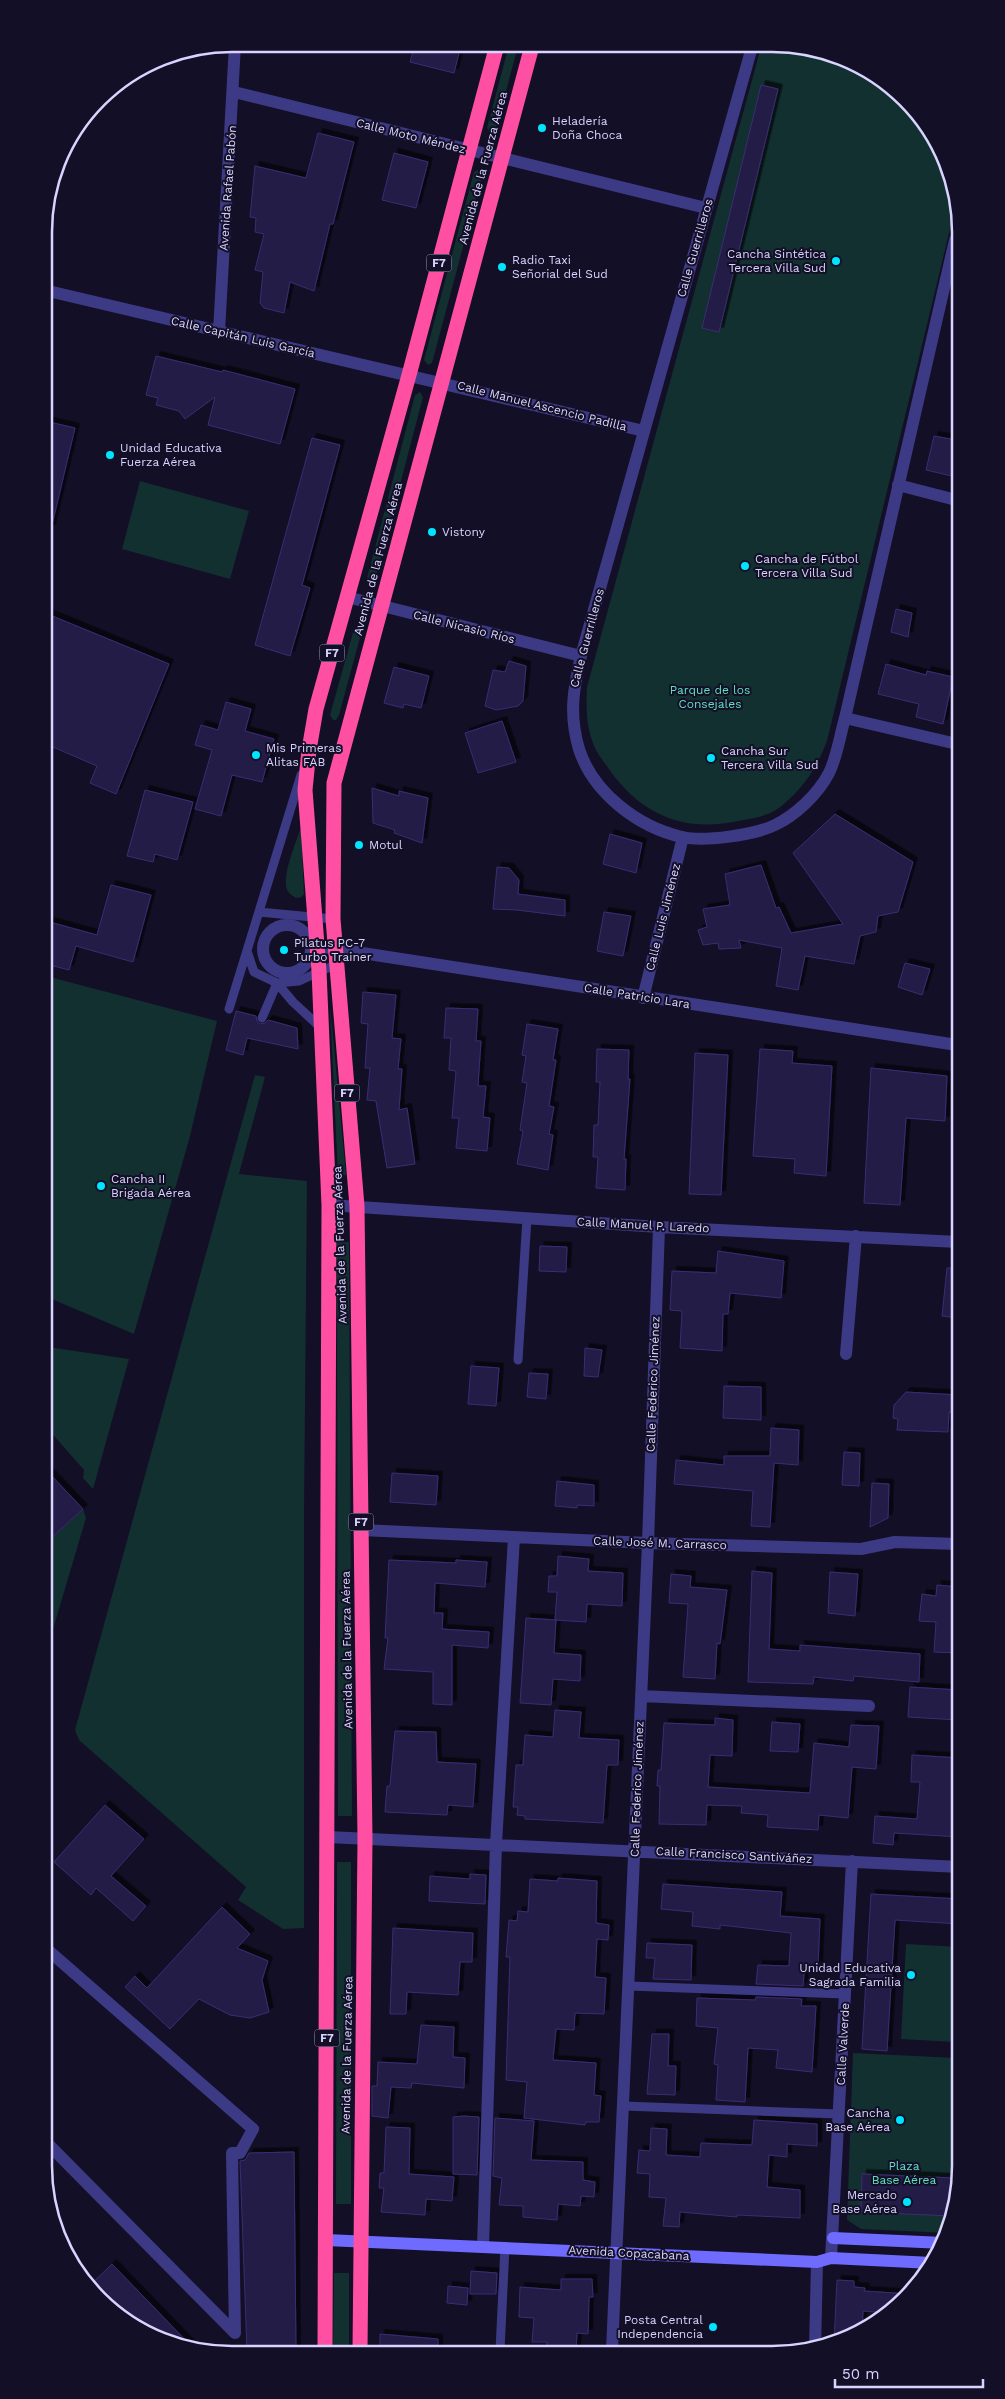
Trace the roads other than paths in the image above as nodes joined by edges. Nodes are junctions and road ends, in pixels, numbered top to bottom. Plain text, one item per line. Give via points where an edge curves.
1 (235, 52) edge
2 (495, 52) edge
3 (530, 52) edge
4 (751, 52) edge
5 (234, 92) junction
6 (469, 150) junction
7 (500, 158) junction
8 (706, 208) junction
9 (952, 263) edge
10 (52, 292) edge
11 (219, 332) junction
12 (409, 375) junction
13 (441, 382) junction
14 (644, 431) junction
15 (898, 486) junction
16 (952, 499) edge
17 (347, 597) junction
18 (381, 606) junction
19 (581, 656) junction
20 (844, 718) junction
21 (952, 743) edge
22 (309, 750) junction
23 (683, 837) junction
24 (260, 912) junction
25 (315, 917) junction
26 (333, 919) junction
27 (317, 946) junction
28 (247, 951) junction
29 (336, 957) junction
30 (318, 971) junction
31 (277, 983) junction
32 (643, 998) junction
33 (229, 1009) dead end
34 (262, 1018) dead end
35 (321, 1028) junction
36 (952, 1044) edge
37 (329, 1205) junction
38 (356, 1206) junction
39 (527, 1218) junction
40 (659, 1227) junction
41 (856, 1236) junction
42 (952, 1242) edge
43 (846, 1354) dead end
44 (518, 1360) dead end
45 (361, 1530) junction
46 (514, 1537) junction
47 (648, 1544) junction
48 (952, 1544) edge
49 (640, 1696) junction
50 (869, 1706) dead end
51 (328, 1837) junction
52 (365, 1838) junction
53 (496, 1844) junction
54 (634, 1851) junction
55 (852, 1861) junction
56 (952, 1867) edge
57 (52, 1954) edge
58 (629, 1986) junction
59 (845, 1994) junction
60 (624, 2106) junction
61 (839, 2114) junction
62 (52, 2148) edge
63 (833, 2238) junction
64 (326, 2240) junction
65 (360, 2240) junction
66 (936, 2243) edge
67 (482, 2246) junction
68 (505, 2247) junction
69 (616, 2252) junction
70 (831, 2258) junction
71 (817, 2262) junction
72 (924, 2263) edge
73 (815, 2341) edge
74 (325, 2346) edge
75 (360, 2346) edge
76 (500, 2346) edge
77 (612, 2346) edge

1 - 5 street, Avenida Rafael Pabón
2 - 6 highway, Avenida de la Fuerza Aérea / F7
3 - 7 highway, Avenida de la Fuerza Aérea / F7
4 - 8 street, Calle Guerrilleros
5 - 6 street, Calle Moto Méndez
5 - 11 street, Avenida Rafael Pabón
6 - 7 street, Calle Moto Méndez
6 - 12 highway, Avenida de la Fuerza Aérea / F7
7 - 8 street, Calle Moto Méndez
7 - 13 highway, Avenida de la Fuerza Aérea / F7
8 - 14 street, Calle Guerrilleros
9 - 15 street, Calle Guerrilleros
10 - 11 street, Calle Capitán Luis García
11 - 12 street, Calle Capitán Luis García
12 - 13 street, Calle Capitán Luis García
12 - 17 highway, Avenida de la Fuerza Aérea / F7
13 - 14 street, Calle Manuel Ascencio Padilla
13 - 18 highway, Avenida de la Fuerza Aérea / F7
14 - 19 street, Calle Guerrilleros
15 - 16 street
15 - 20 street, Calle Guerrilleros
17 - 18 street, Calle Nicasio Ríos
17 - 22 highway, Avenida de la Fuerza Aérea / F7 via 316,709
18 - 19 street, Calle Nicasio Ríos
18 - 26 highway, Avenida de la Fuerza Aérea / F7 via 334,783
19 - 23 street, Calle Guerrilleros via 572,694 574,724 579,750 592,776 610,799 636,818
20 - 21 street
20 - 23 street, Calle Guerrilleros via 829,773 806,803 775,825 734,836
22 - 24 lane
22 - 25 highway, Avenida de la Fuerza Aérea / F7 via 305,790
23 - 32 street, Calle Luis Jiménez
24 - 25 lane
24 - 28 lane
25 - 26 lane
25 - 27 highway, Avenida de la Fuerza Aérea / F7
26 - 29 highway, Avenida de la Fuerza Aérea / F7
27 - 29 street, Calle Patricio Lara
27 - 30 highway, Avenida de la Fuerza Aérea / F7
28 - 31 lane via 254,972
28 - 33 lane
29 - 30 lane
29 - 32 street, Calle Patricio Lara
29 - 38 highway, Avenida de la Fuerza Aérea / F7
30 - 31 lane via 299,981
30 - 35 highway, Avenida de la Fuerza Aérea / F7
31 - 34 lane
31 - 35 lane
32 - 36 street, Calle Patricio Lara
35 - 37 highway, Avenida de la Fuerza Aérea / F7
37 - 38 street, Calle Manuel P. Laredo
37 - 51 highway, Avenida de la Fuerza Aérea / F7
38 - 39 street, Calle Manuel P. Laredo
38 - 45 highway, Avenida de la Fuerza Aérea / F7
39 - 40 street, Calle Manuel P. Laredo
39 - 44 lane
40 - 41 street, Calle Manuel P. Laredo
40 - 47 street, Calle Federico Jiménez
41 - 42 street, Calle Manuel P. Laredo
41 - 43 street
45 - 46 street, Calle José M. Carrasco
45 - 52 highway, Avenida de la Fuerza Aérea / F7
46 - 47 street, Calle José M. Carrasco
46 - 53 street
47 - 48 street, Calle José M. Carrasco via 861,1549 895,1542
47 - 49 street, Calle Federico Jiménez
49 - 50 street
49 - 54 street, Calle Federico Jiménez
51 - 52 street, Calle Francisco Santiváñez
51 - 64 highway, Avenida de la Fuerza Aérea / F7
52 - 53 street, Calle Francisco Santiváñez
52 - 65 highway, Avenida de la Fuerza Aérea / F7
53 - 54 street, Calle Francisco Santiváñez
53 - 67 street
54 - 55 street, Calle Francisco Santiváñez
54 - 58 street, Calle Federico Jiménez
55 - 56 street, Calle Francisco Santiváñez
55 - 59 street, Calle Valverde
57 - 62 street via 252,2128 240,2153 232,2153 235,2333
58 - 59 lane
58 - 60 street, Calle Federico Jiménez
59 - 61 street, Calle Valverde
60 - 61 lane
60 - 69 street, Calle Federico Jiménez
61 - 63 street, Calle Valverde
63 - 66 main road
63 - 70 street, Calle Valverde
64 - 65 main road, Avenida Copacabana
64 - 74 highway, Avenida de la Fuerza Aérea / F7
65 - 67 main road, Avenida Copacabana
65 - 75 highway, Avenida de la Fuerza Aérea / F7
67 - 68 main road, Avenida Copacabana
68 - 69 main road, Avenida Copacabana
68 - 76 lane
69 - 71 main road, Avenida Copacabana
69 - 77 street, Calle Federico Jiménez
70 - 71 main road, Avenida Copacabana
70 - 72 main road, Avenida Copacabana
71 - 73 street

